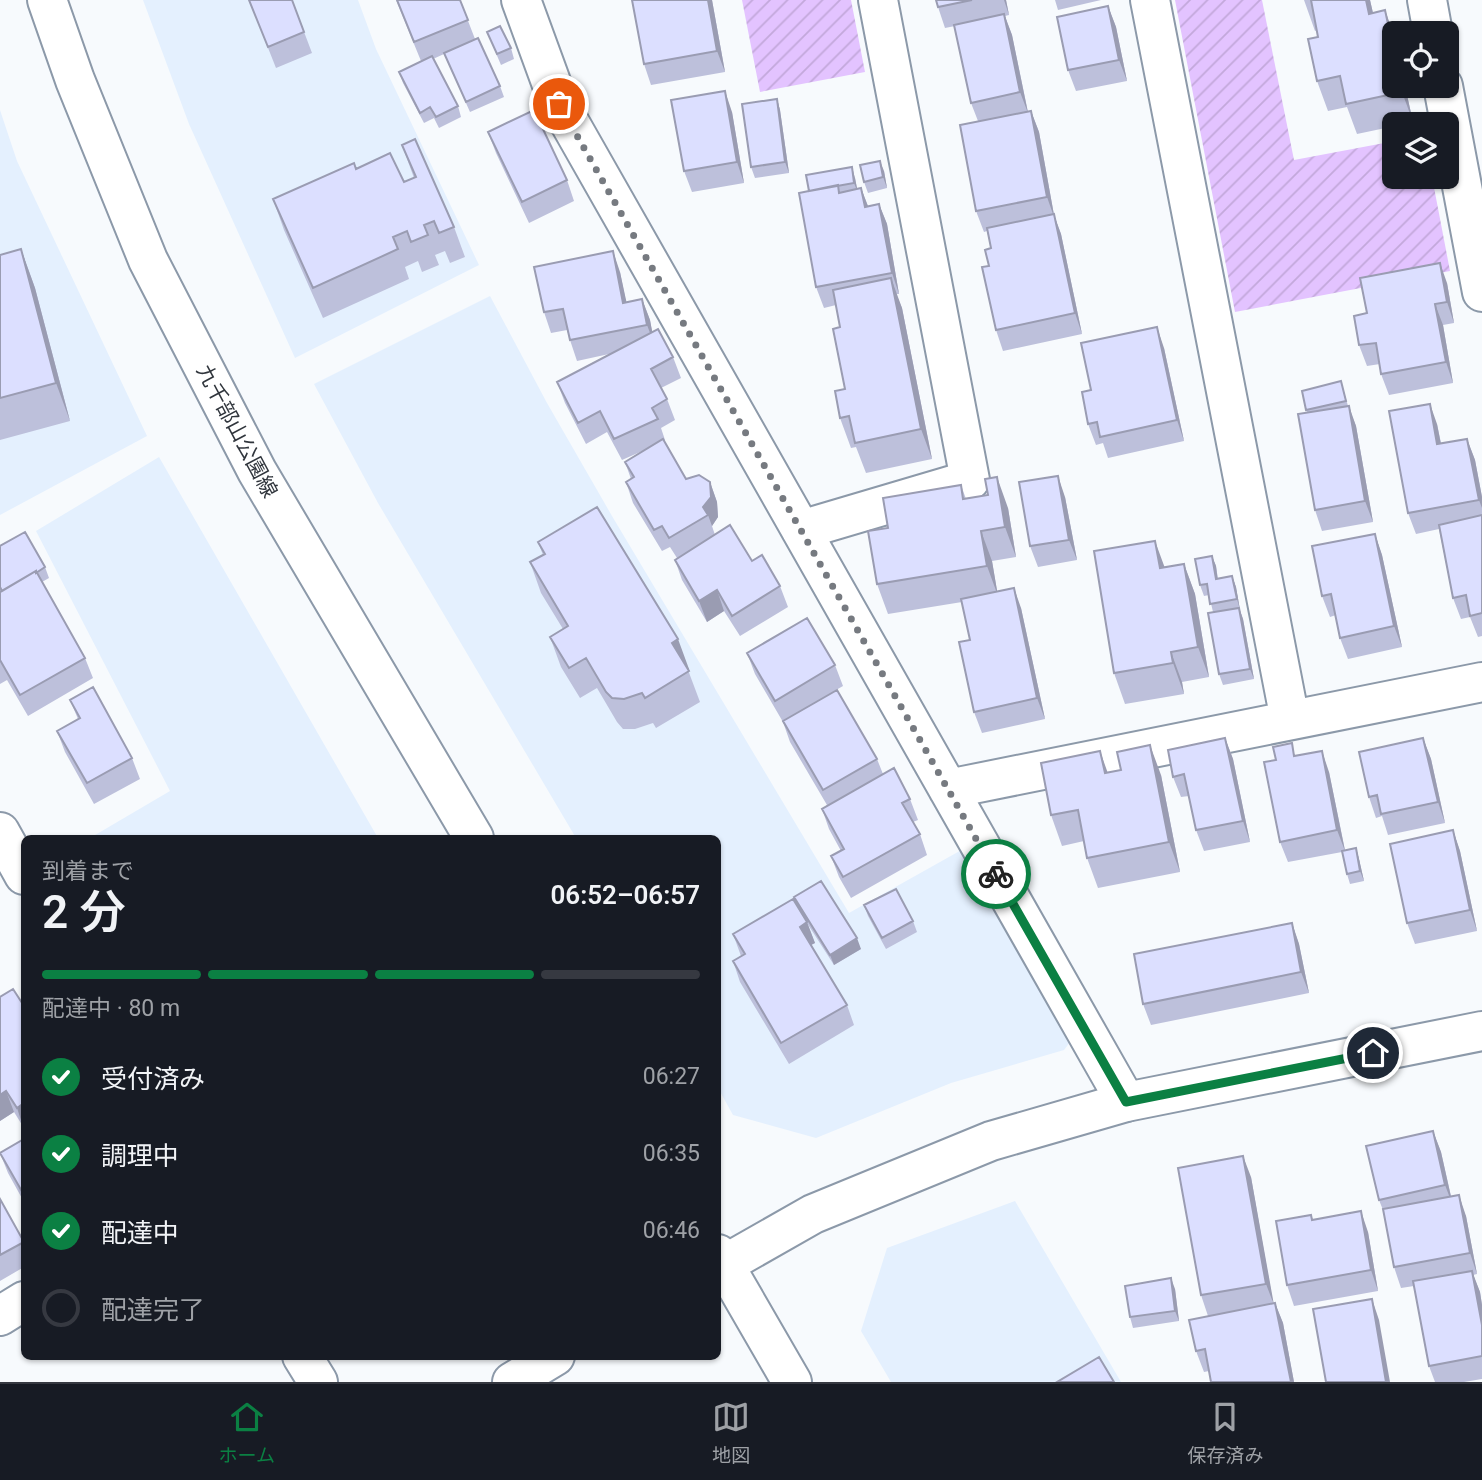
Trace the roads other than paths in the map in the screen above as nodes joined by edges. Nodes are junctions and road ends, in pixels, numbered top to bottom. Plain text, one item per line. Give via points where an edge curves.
1 (47, 0) edge
2 (520, 0) edge
3 (878, 0) edge
4 (1150, 0) edge
5 (1427, 0) edge
6 (1431, 21) edge
7 (1445, 98) edge
8 (1482, 292) edge
9 (801, 530) junction
10 (1482, 682) edge
11 (1290, 720) junction
12 (947, 789) junction
13 (0, 832) edge
14 (472, 835) edge
15 (21, 870) edge
16 (1482, 1031) edge
17 (1126, 1102) junction
18 (721, 1261) edge
19 (721, 1264) edge
20 (21, 1303) edge
21 (0, 1315) edge
22 (304, 1360) edge
23 (548, 1360) edge
24 (318, 1382) edge
25 (512, 1382) edge
26 (792, 1382) edge

1 - 14 street, 九千部山公園線 via 148,260 257,471
2 - 9 street via 559,104
3 - 9 street via 970,480
4 - 11 street
5 - 6 street
7 - 8 street
9 - 12 street
10 - 11 street
11 - 12 street
12 - 17 street
13 - 15 street
16 - 17 street
17 - 18 street via 991,1141 813,1214
19 - 26 street
20 - 21 street
22 - 24 street
23 - 25 street

